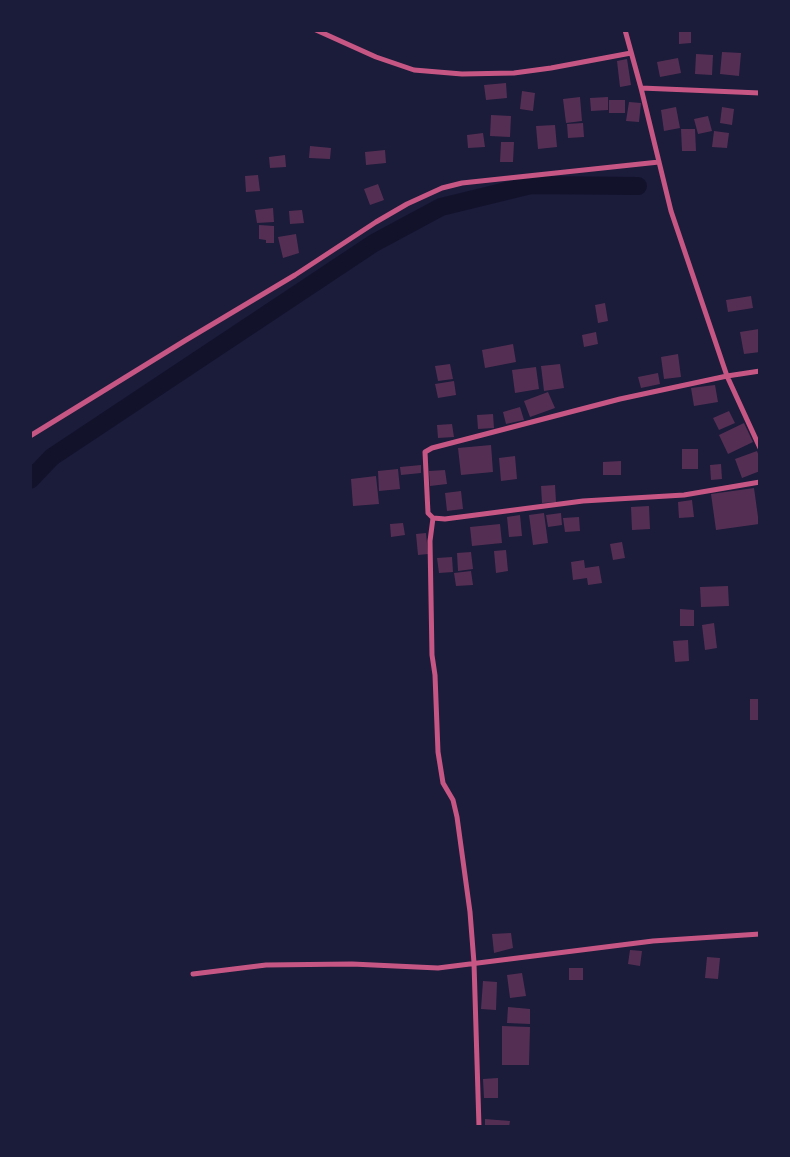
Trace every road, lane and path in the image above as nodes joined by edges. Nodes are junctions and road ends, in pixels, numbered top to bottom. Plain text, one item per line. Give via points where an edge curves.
1 (316, 30) edge
2 (625, 30) edge
3 (631, 53) junction
4 (641, 88) junction
5 (760, 93) edge
6 (659, 162) junction
7 (760, 371) edge
8 (727, 376) junction
9 (30, 436) edge
10 (760, 448) edge
11 (760, 482) edge
12 (433, 518) junction
13 (760, 934) edge
14 (474, 963) junction
15 (193, 974) dead end
16 (479, 1127) edge

1 - 3 street via 414,70 462,74 526,72
2 - 3 street
3 - 4 street
4 - 5 street
4 - 6 street
6 - 8 street
6 - 9 street via 442,188 376,222
7 - 8 street
8 - 10 street
8 - 12 street via 427,450 428,513
11 - 12 street via 684,495
12 - 14 street via 438,752 457,817
13 - 14 street
14 - 15 street via 438,968 266,965
14 - 16 street

